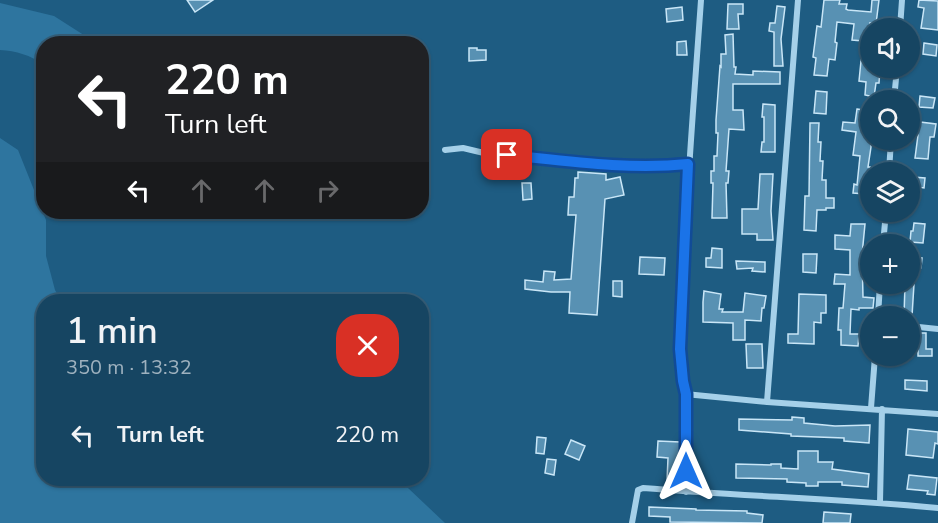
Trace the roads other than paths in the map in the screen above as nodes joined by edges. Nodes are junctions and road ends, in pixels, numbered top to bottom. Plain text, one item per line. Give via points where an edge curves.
1 (701, 0) edge
2 (798, 0) edge
3 (902, 0) edge
4 (901, 18) edge
5 (444, 150) dead end
6 (688, 164) junction
7 (920, 327) edge
8 (938, 329) edge
9 (873, 366) edge
10 (686, 394) junction
11 (767, 402) junction
12 (871, 408) junction
13 (882, 409) junction
14 (938, 414) edge
15 (686, 492) junction
16 (880, 502) junction
17 (938, 508) edge
18 (632, 523) edge

1 - 6 street
2 - 11 street
3 - 4 street
5 - 6 street via 463,148 622,166
6 - 10 street via 680,349
7 - 8 street
9 - 12 street
10 - 11 street
10 - 15 street
11 - 12 street
12 - 13 street
13 - 14 street
13 - 16 street
15 - 16 street
15 - 18 street via 640,488
16 - 17 street

